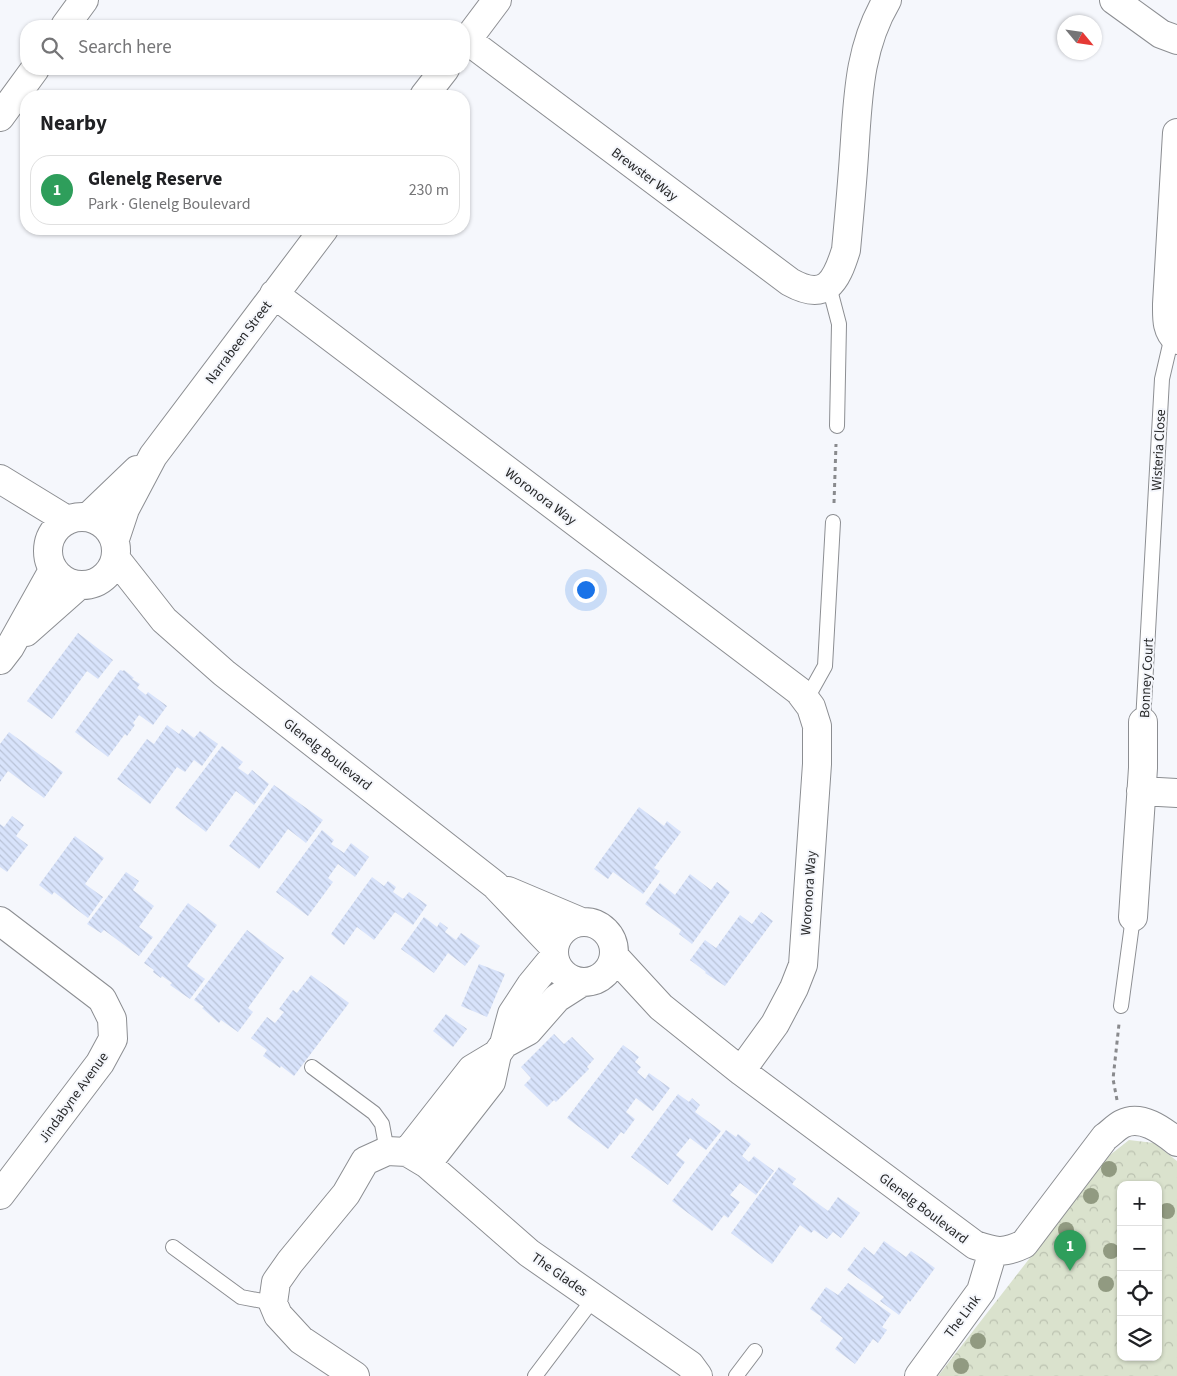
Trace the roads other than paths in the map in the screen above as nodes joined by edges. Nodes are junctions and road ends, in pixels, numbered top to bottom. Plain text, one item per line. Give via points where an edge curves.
1 (84, 0) edge
2 (497, 0) edge
3 (887, 0) edge
4 (1114, 0) edge
5 (69, 20) edge
6 (470, 35) edge
7 (1177, 40) edge
8 (470, 46) edge
9 (30, 75) edge
10 (440, 75) edge
11 (429, 90) edge
12 (0, 116) edge
13 (1177, 133) edge
14 (319, 235) edge
15 (829, 286) junction
16 (274, 294) junction
17 (1175, 338) edge
18 (837, 426) road end
19 (153, 456) junction
20 (0, 481) edge
21 (78, 518) junction
22 (833, 522) road end
23 (49, 541) junction
24 (115, 549) junction
25 (1152, 565) joint
26 (53, 570) junction
27 (87, 584) junction
28 (164, 620) junction
29 (5, 653) edge
30 (806, 700) junction
31 (1143, 722) joint
32 (1141, 791) junction
33 (1177, 793) edge
34 (495, 885) junction
35 (1133, 917) joint
36 (0, 921) edge
37 (579, 922) junction
38 (554, 952) junction
39 (614, 956) junction
40 (588, 981) junction
41 (1121, 1006) road end
42 (661, 1007) junction
43 (501, 1049) junction
44 (312, 1067) dead end
45 (741, 1071) junction
46 (1177, 1142) edge
47 (407, 1156) junction
48 (0, 1195) edge
49 (173, 1247) dead end
50 (993, 1251) junction
51 (594, 1298) junction
52 (273, 1303) junction
53 (755, 1352) dead end
54 (355, 1376) edge
55 (535, 1376) edge
56 (698, 1376) edge
57 (736, 1376) edge
58 (919, 1376) edge

1 - 5 street
2 - 6 street
3 - 15 street via 864,55 858,92 846,250 840,270
4 - 7 street via 1161,34
8 - 15 street, Brewster Way via 790,282 800,288
9 - 12 street
10 - 11 street
13 - 17 street, Wisteria Close via 1167,304 1167,323
14 - 16 street, Narrabeen Street
15 - 18 lane via 839,324
16 - 19 street, Narrabeen Street
16 - 30 street, Woronora Way via 799,691
17 - 25 lane, Wisteria Close via 1162,379
19 - 21 street, Narrabeen Street
19 - 24 street, Narrabeen Street via 125,509
20 - 21 street
20 - 23 street
21 - 23 street via 59,525
21 - 24 street via 100,521 108,528
22 - 30 lane via 825,666
23 - 26 street via 49,561
24 - 27 street via 112,569 105,577
24 - 28 street, Glenelg Boulevard
25 - 31 lane, Bonney Court
26 - 27 street via 68,583
26 - 29 street
27 - 28 street, Glenelg Boulevard
27 - 29 street
28 - 34 street, Glenelg Boulevard via 224,673
30 - 45 street, Woronora Way via 817,726 817,764 803,964 776,1024
31 - 32 street, Bonney Court
32 - 33 street
32 - 35 street, Bonney Court
34 - 37 street, Glenelg Boulevard
34 - 38 street, Glenelg Boulevard
35 - 41 lane, Bonney Court
36 - 48 street, Jindabyne Avenue via 102,999 112,1019 113,1040 100,1063
37 - 38 street via 562,930
37 - 39 street via 597,924 605,930 611,937
38 - 40 street via 558,967 564,974 573,980
38 - 43 street via 512,1014
39 - 40 street via 608,971
39 - 42 street, Glenelg Boulevard
40 - 42 street, Glenelg Boulevard
40 - 43 street via 557,998 528,1032
42 - 45 street, Glenelg Boulevard
43 - 47 street via 491,1082
44 - 47 lane via 374,1113
45 - 50 street, Glenelg Boulevard via 975,1245
46 - 50 street via 1144,1121 1123,1123 1106,1137 1024,1244 1009,1251
47 - 51 street, The Glades via 529,1253
47 - 52 street via 365,1161 346,1194 276,1282
49 - 52 lane via 241,1297
50 - 58 street, The Link via 981,1291
51 - 55 lane
51 - 56 street, The Glades via 690,1365
52 - 54 street via 278,1315 301,1340
53 - 57 lane

